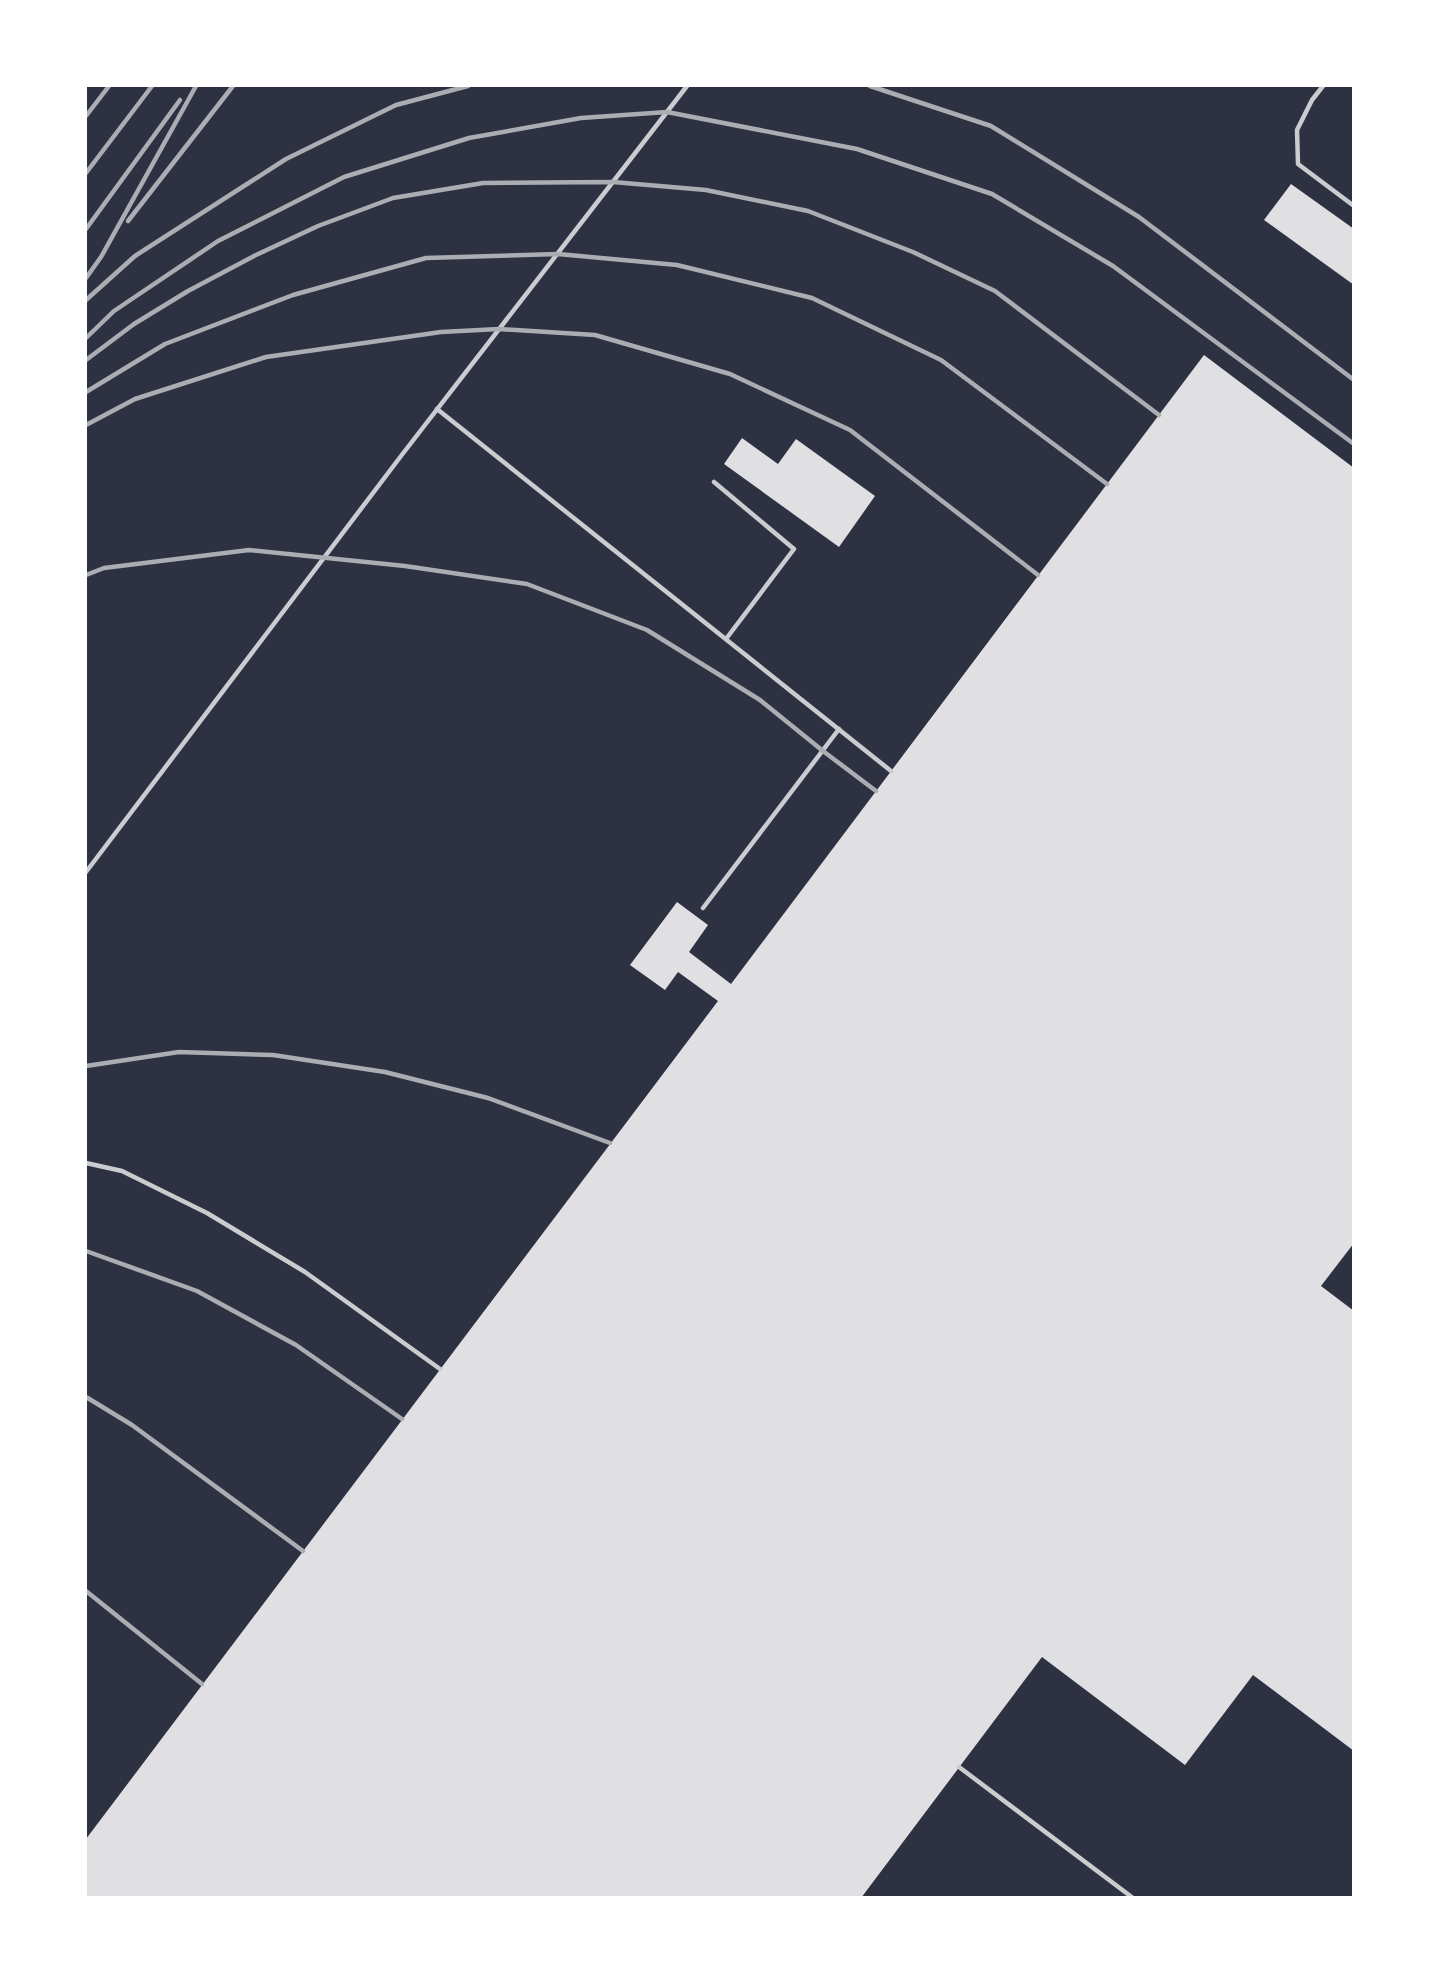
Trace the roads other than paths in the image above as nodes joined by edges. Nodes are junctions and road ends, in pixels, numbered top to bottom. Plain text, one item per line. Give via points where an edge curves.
1 (687, 86) edge
2 (1323, 86) edge
3 (1353, 206) edge
4 (437, 409) junction
5 (714, 482) dead end
6 (726, 639) junction
7 (840, 729) junction
8 (891, 771) dead end
9 (86, 872) edge
10 (703, 908) dead end
11 (86, 1163) edge
12 (440, 1369) dead end
13 (959, 1767) dead end
14 (1133, 1898) edge

1 - 4 lane
2 - 3 lane via 1297,130 1298,164
4 - 6 lane
4 - 9 lane
5 - 6 lane via 794,549
6 - 7 lane
7 - 8 lane
7 - 10 lane
11 - 12 lane via 122,1171 207,1213 305,1272
13 - 14 lane

